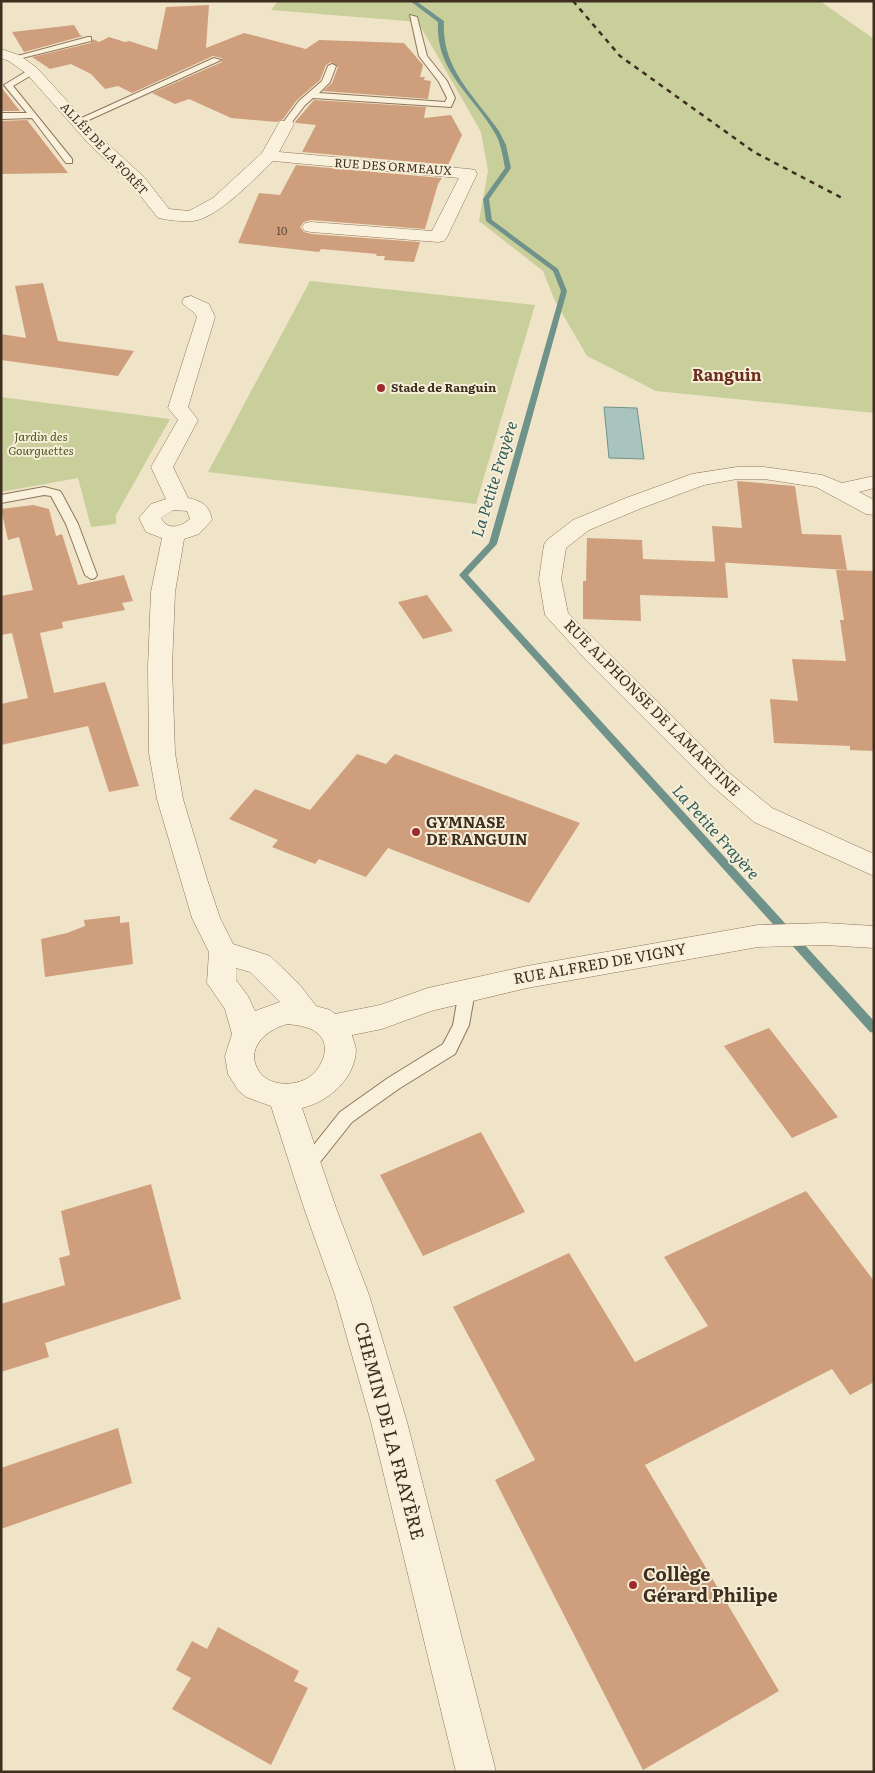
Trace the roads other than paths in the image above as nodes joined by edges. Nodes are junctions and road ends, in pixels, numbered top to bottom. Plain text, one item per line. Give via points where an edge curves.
1 (413, 17) dead end
2 (88, 39) dead end
3 (7, 56) edge
4 (217, 60) dead end
5 (332, 66) dead end
6 (32, 71) junction
7 (313, 95) junction
8 (34, 115) junction
9 (1, 116) edge
10 (79, 121) junction
11 (286, 124) joint
12 (269, 156) junction
13 (69, 161) dead end
14 (311, 227) dead end
15 (191, 302) dead end
16 (874, 482) edge
17 (839, 490) junction
18 (1, 499) edge
19 (874, 509) edge
20 (92, 575) dead end
21 (874, 866) edge
22 (874, 937) edge
23 (222, 952) junction
24 (467, 991) junction
25 (305, 1013) junction
26 (332, 1027) junction
27 (247, 1033) junction
28 (283, 1096) junction
29 (307, 1166) junction
30 (476, 1772) edge

1 - 7 lane via 424,56 451,98 448,105
2 - 3 lane
3 - 6 street, ALLÉE DE LA FORÊT
4 - 10 lane
5 - 7 lane, ALLÉE DE LA FORÊT via 326,82
6 - 8 lane via 8,86
6 - 10 street, ALLÉE DE LA FORÊT
7 - 11 lane, ALLÉE DE LA FORÊT via 302,102
8 - 9 lane
8 - 13 lane
10 - 12 street, ALLÉE DE LA FORÊT via 94,140 138,181 164,214 192,216 219,202
11 - 12 street, ALLÉE DE LA FORÊT
12 - 14 street, RUE DES ORMEAUX via 469,174 438,237
15 - 23 street via 202,308 206,317 178,408 188,420 162,467 179,503 157,509 150,518 154,528 174,534 163,592 160,667 162,753 170,799 192,879
16 - 17 street
17 - 19 street, RUE ALPHONSE DE LAMARTINE
17 - 21 street, RUE ALPHONSE DE LAMARTINE via 822,481 764,473 737,473 700,479 582,525 555,545 550,579 557,615 718,777 762,815
18 - 20 lane via 44,491 56,494
22 - 24 street, RUE ALFRED DE VIGNY via 825,934 758,936 527,977
23 - 25 street via 260,964
23 - 27 street via 221,983 238,1004
24 - 26 street, RUE ALFRED DE VIGNY via 428,1000 382,1017
24 - 29 lane via 461,1025 448,1049 346,1117
25 - 26 street
25 - 27 street via 288,1012 272,1016
26 - 28 street via 342,1049 335,1073 313,1091
27 - 28 street via 239,1056 246,1079 269,1094
28 - 29 street, CHEMIN DE LA FRAYÈRE
29 - 30 street, CHEMIN DE LA FRAYÈRE via 352,1295 389,1422

